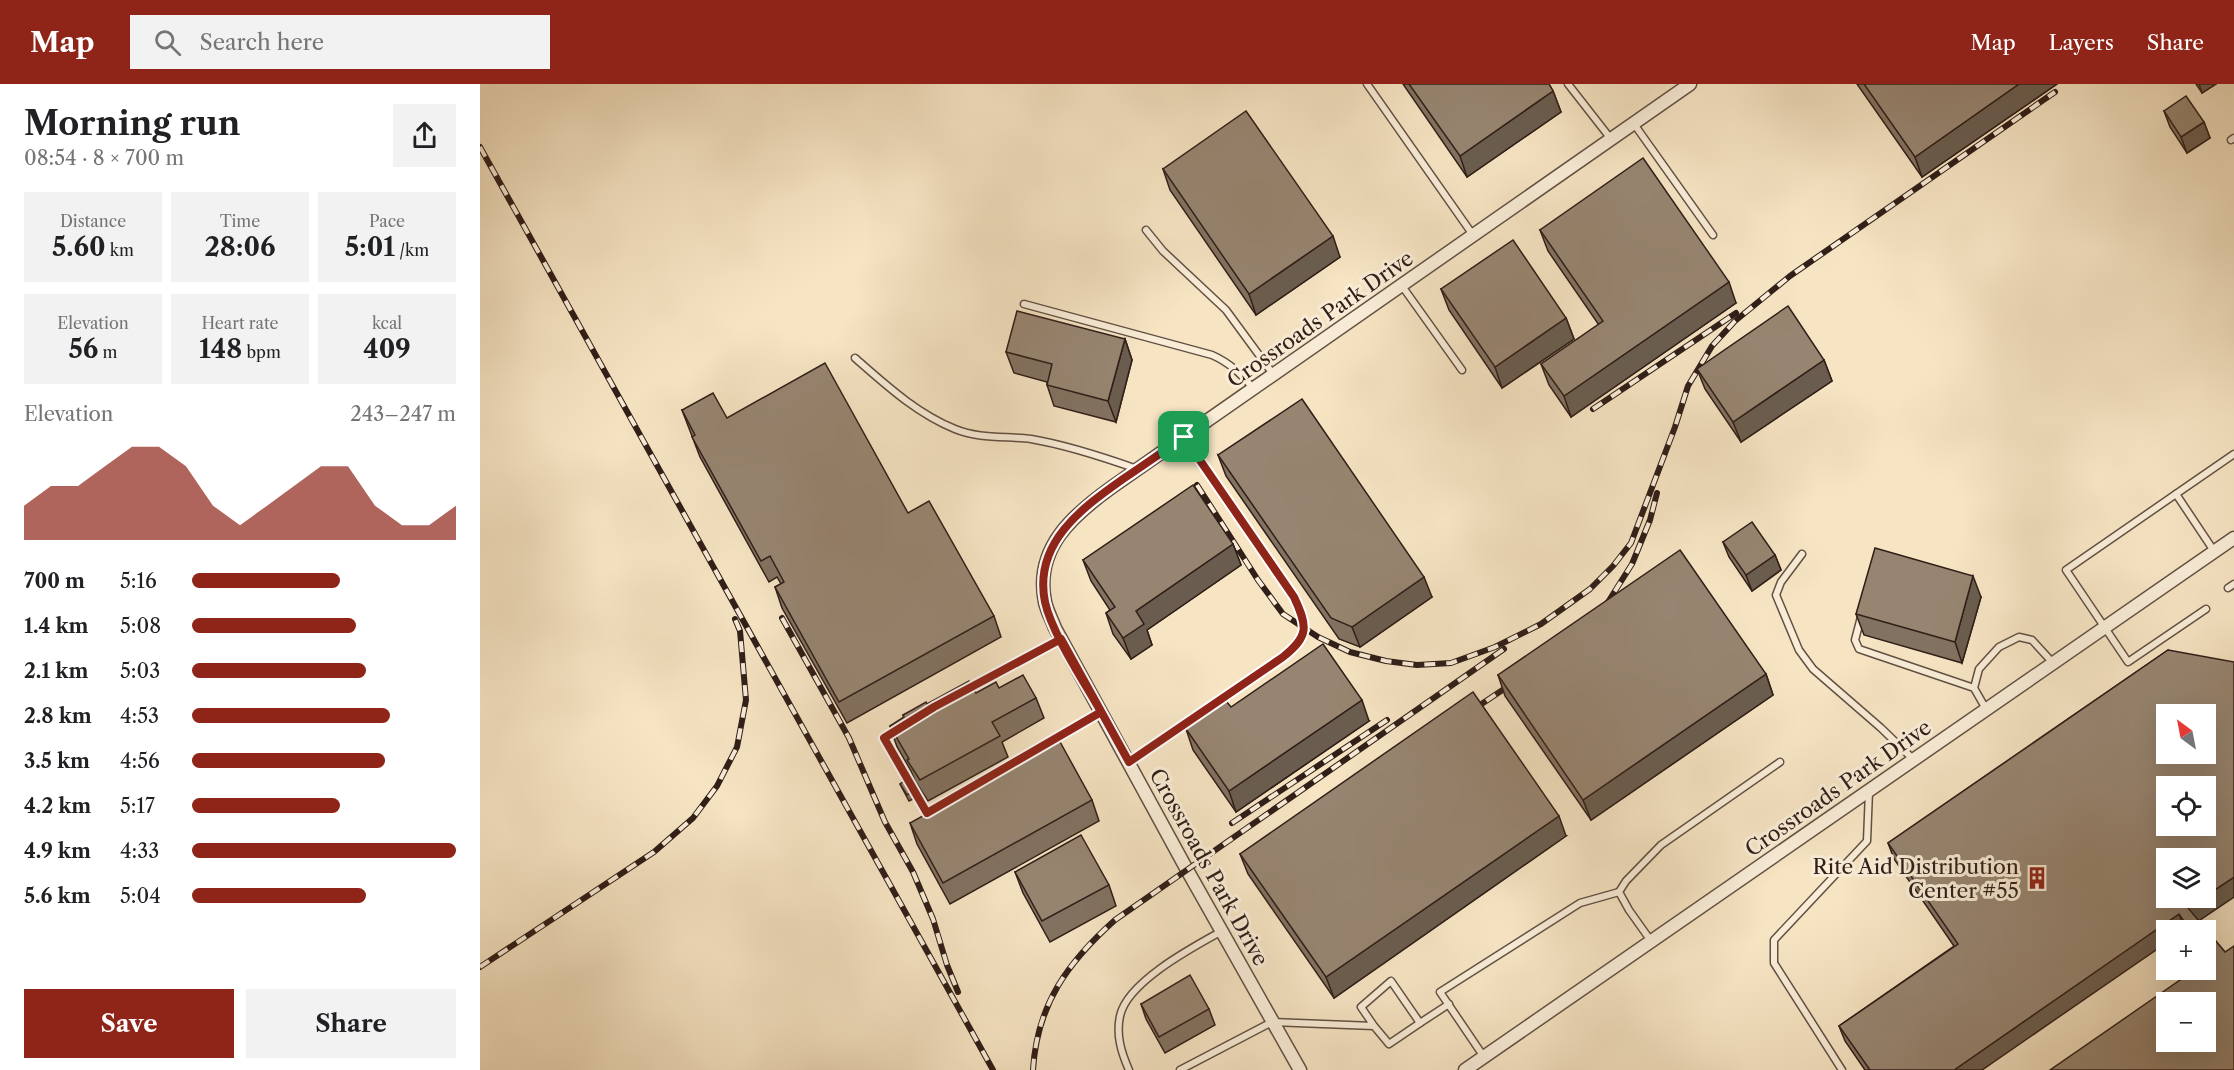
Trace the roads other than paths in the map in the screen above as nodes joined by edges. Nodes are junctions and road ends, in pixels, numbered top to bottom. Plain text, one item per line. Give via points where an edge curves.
1 (1367, 84) edge
2 (1578, 84) edge
3 (1690, 84) edge
4 (1569, 86) edge
5 (1633, 123) junction
6 (1611, 139) junction
7 (1146, 230) dead end
8 (1713, 235) dead end
9 (1473, 236) junction
10 (1402, 286) junction
11 (1024, 304) dead end
12 (855, 358) dead end
13 (1462, 370) dead end
14 (1273, 375) junction
15 (1254, 388) junction
16 (1184, 437) junction
17 (2234, 454) edge
18 (1138, 469) junction
19 (2176, 494) junction
20 (2234, 538) edge
21 (2215, 552) junction
22 (1802, 554) dead end
23 (2206, 609) dead end
24 (1862, 611) edge
25 (2104, 627) junction
26 (1061, 639) junction
27 (2053, 663) junction
28 (1974, 688) junction
29 (962, 692) edge
30 (1986, 710) junction
31 (1101, 712) junction
32 (904, 726) edge
33 (1913, 759) junction
34 (1129, 762) junction
35 (1780, 762) dead end
36 (1869, 790) junction
37 (1619, 892) junction
38 (1222, 931) junction
39 (1652, 941) junction
40 (1449, 1004) junction
41 (1272, 1022) junction
42 (1420, 1023) junction
43 (1374, 1026) junction
44 (1484, 1057) junction
45 (1129, 1070) edge
46 (1180, 1070) edge
47 (1300, 1070) edge
48 (1465, 1070) edge
49 (1842, 1070) edge

1 - 9 lane
2 - 4 lane
3 - 5 street, Crossroads Park Drive
4 - 6 lane
5 - 6 street, Crossroads Park Drive
5 - 8 lane
6 - 9 street, Crossroads Park Drive
7 - 14 lane via 1162,251 1227,310
9 - 10 street, Crossroads Park Drive
10 - 13 lane
10 - 14 street, Crossroads Park Drive
11 - 15 lane via 1212,355 1231,366
12 - 18 lane via 927,416 957,430 997,438 1031,439
14 - 15 street, Crossroads Park Drive
15 - 16 street, Crossroads Park Drive
16 - 18 street, Crossroads Park Drive
16 - 34 lane via 1294,597 1302,615 1304,635 1283,657
17 - 19 lane
18 - 26 street, Crossroads Park Drive via 1080,510 1048,554 1043,577 1045,602
19 - 21 lane
19 - 25 lane via 2066,570
20 - 21 street, Crossroads Park Drive
21 - 25 street, Crossroads Park Drive
22 - 33 lane via 1776,595 1799,650 1813,669
23 - 25 lane via 2128,662
24 - 28 lane via 1855,640 1859,649
25 - 27 street, Crossroads Park Drive
26 - 29 lane
26 - 31 street, Crossroads Park Drive
27 - 28 lane via 2032,640 2019,638 1999,647 1979,669
27 - 30 street, Crossroads Park Drive
28 - 30 lane
30 - 33 street, Crossroads Park Drive
31 - 32 lane via 927,813 884,738
31 - 34 street, Crossroads Park Drive
33 - 36 street, Crossroads Park Drive
34 - 38 street, Crossroads Park Drive
35 - 37 lane via 1661,845
36 - 39 street, Crossroads Park Drive
36 - 49 lane via 1867,841 1774,940 1774,963
37 - 39 lane
37 - 40 lane via 1580,903 1455,981 1440,992
38 - 41 street, Crossroads Park Drive
38 - 45 lane via 1175,958 1132,994 1120,1014 1119,1041
39 - 44 street, Crossroads Park Drive
40 - 42 lane
40 - 44 lane
41 - 43 lane
41 - 46 lane
41 - 47 street, Crossroads Park Drive
42 - 43 lane via 1389,1044
42 - 43 lane via 1391,981 1361,1007
44 - 48 street, Crossroads Park Drive

